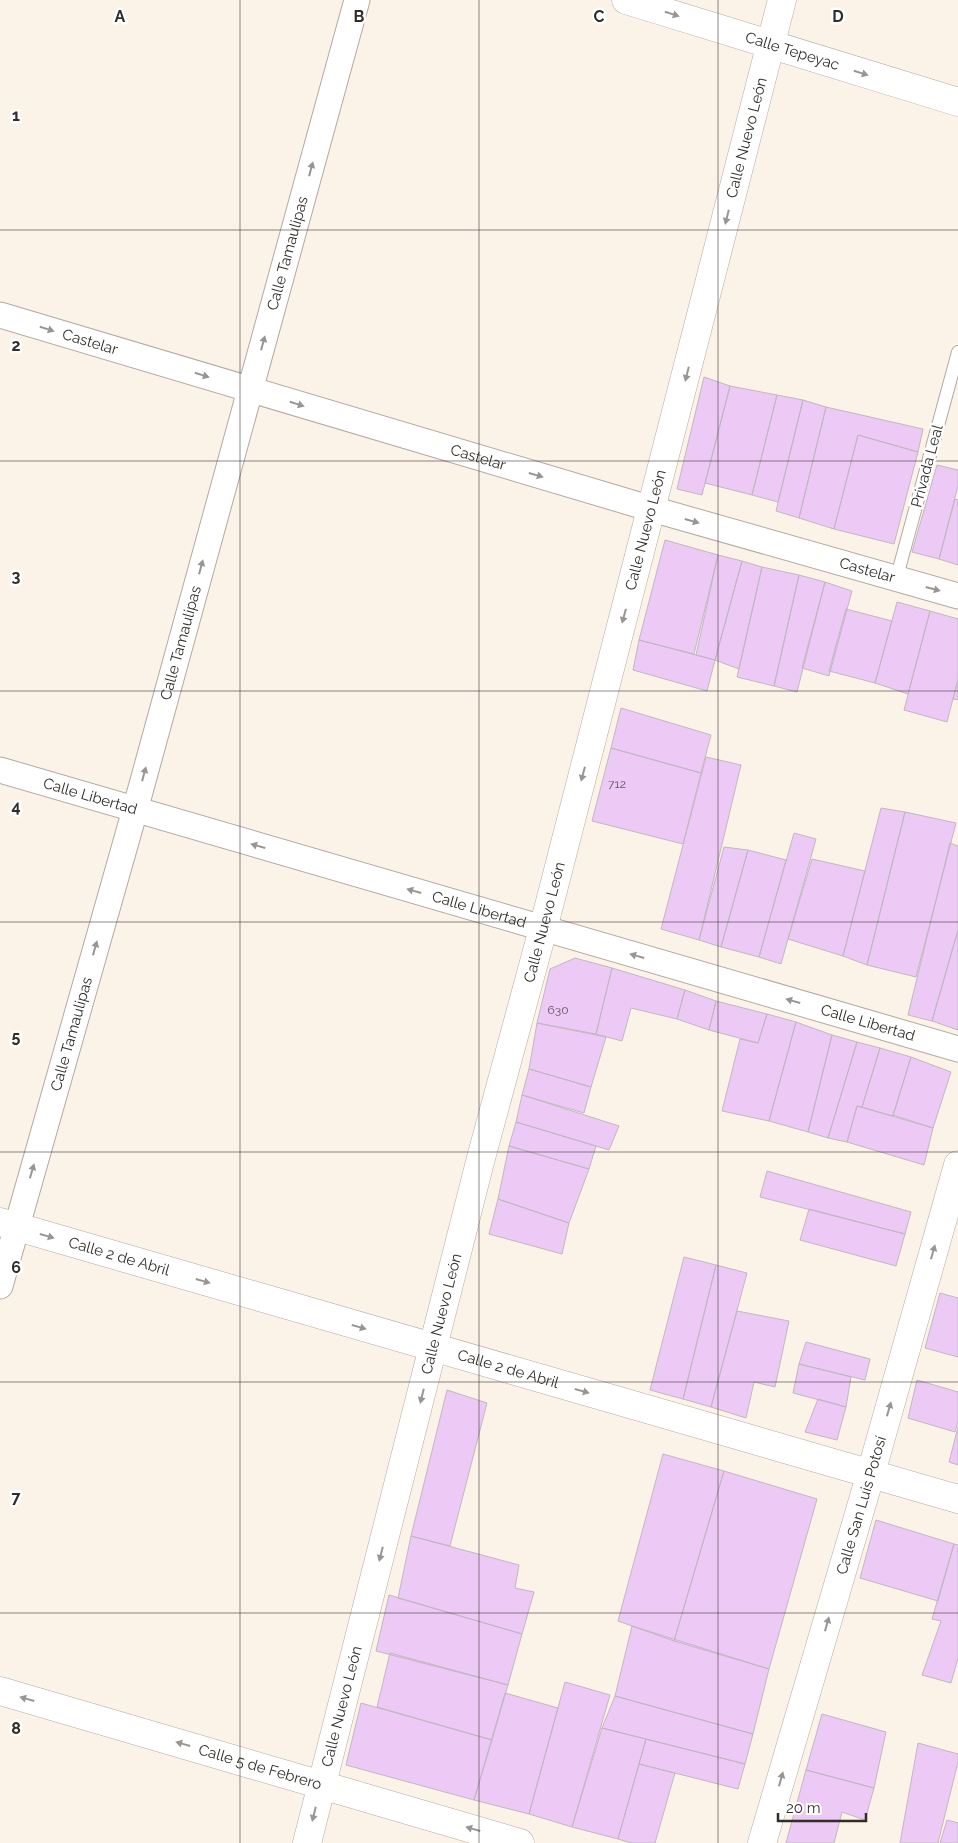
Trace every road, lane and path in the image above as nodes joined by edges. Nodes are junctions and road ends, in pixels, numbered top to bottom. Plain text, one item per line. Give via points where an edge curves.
1 (357, 0) edge
2 (626, 0) edge
3 (782, 0) edge
4 (770, 45) junction
5 (958, 102) edge
6 (0, 315) edge
7 (958, 352) edge
8 (250, 390) junction
9 (652, 509) junction
10 (896, 580) junction
11 (958, 596) edge
12 (0, 770) edge
13 (135, 810) junction
14 (543, 929) junction
15 (958, 1049) edge
16 (958, 1166) edge
17 (8, 1224) edge
18 (0, 1286) edge
19 (434, 1349) junction
20 (871, 1472) junction
21 (958, 1499) edge
22 (0, 1691) edge
23 (322, 1784) junction
24 (307, 1843) edge
25 (520, 1843) edge
26 (762, 1843) edge

8 -> 1 street, Calle Tamaulipas
2 -> 4 street, Calle Tepeyac
3 - 4 street, Calle Nuevo León
4 -> 5 street, Calle Tepeyac
4 -> 9 street, Calle Nuevo León
6 -> 8 street, Castelar
7 - 10 lane, Privada Leal
8 -> 9 street, Castelar
13 -> 8 street, Calle Tamaulipas
9 -> 10 street, Castelar
9 -> 14 street, Calle Nuevo León
10 -> 11 street, Castelar
12 - 13 street, Calle Libertad
14 -> 13 street, Calle Libertad
17 -> 13 street, Calle Tamaulipas
15 -> 14 street, Calle Libertad
14 - 19 street, Calle Nuevo León
20 -> 16 street, Calle San Luis Potosí
17 - 18 street, Calle Tamaulipas
17 -> 19 street, Calle 2 de Abril
19 -> 20 street, Calle 2 de Abril
19 -> 23 street, Calle Nuevo León
20 - 21 street, Calle 2 de Abril
26 -> 20 street, Calle San Luis Potosí
23 -> 22 street, Calle 5 de Febrero
23 -> 24 street, Calle Nuevo León
25 -> 23 street, Calle 5 de Febrero

